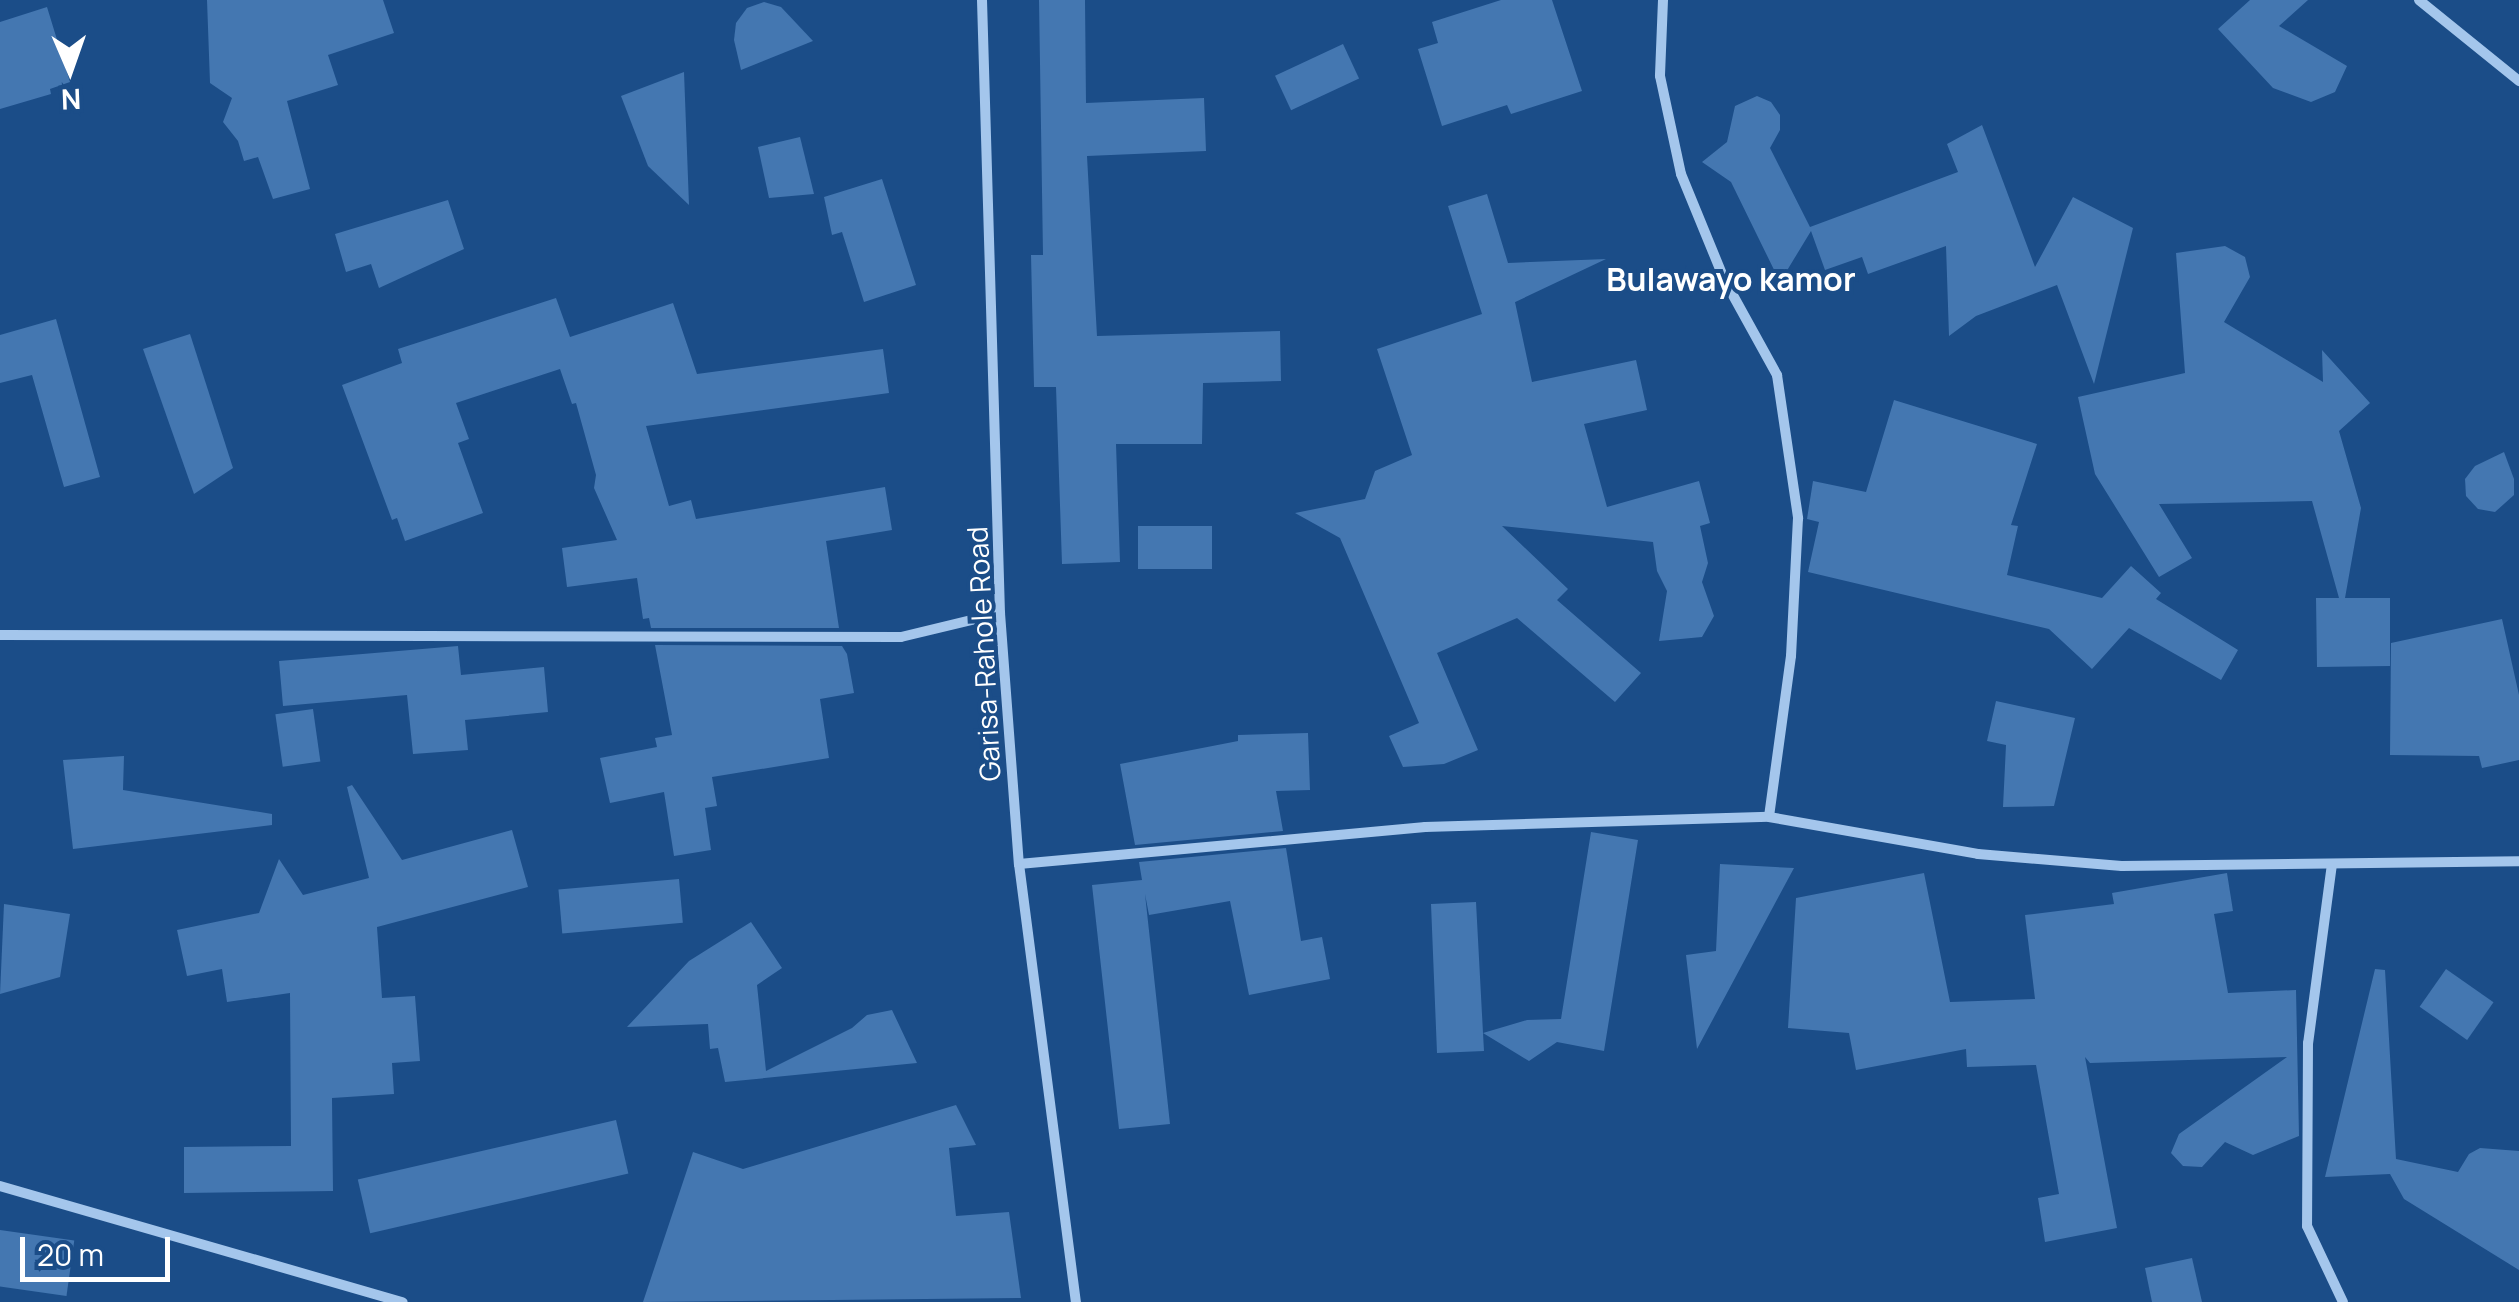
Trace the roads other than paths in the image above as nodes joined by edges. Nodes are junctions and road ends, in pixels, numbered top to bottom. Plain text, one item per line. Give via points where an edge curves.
1 (982, 0) edge
2 (1663, 0) edge
3 (2419, 0) edge
4 (2519, 81) edge
5 (1000, 614) junction
6 (0, 635) edge
7 (1769, 816) junction
8 (2519, 860) edge
9 (1019, 864) junction
10 (2332, 864) junction
11 (0, 1186) edge
12 (403, 1302) edge
13 (1076, 1302) edge
14 (2343, 1302) edge

1 - 5 street, Garisa-Rahole Road
2 - 7 street via 1660,76 1681,174 1724,279 1776,375 1798,518 1791,656
3 - 4 street
5 - 6 street via 901,637
5 - 9 street, Garisa-Rahole Road
7 - 9 street via 1425,827
7 - 10 street via 1978,854 2122,866
8 - 10 street
9 - 13 street, Garisa-Rahole Road
10 - 14 street via 2308,1043 2307,1226
11 - 12 street

